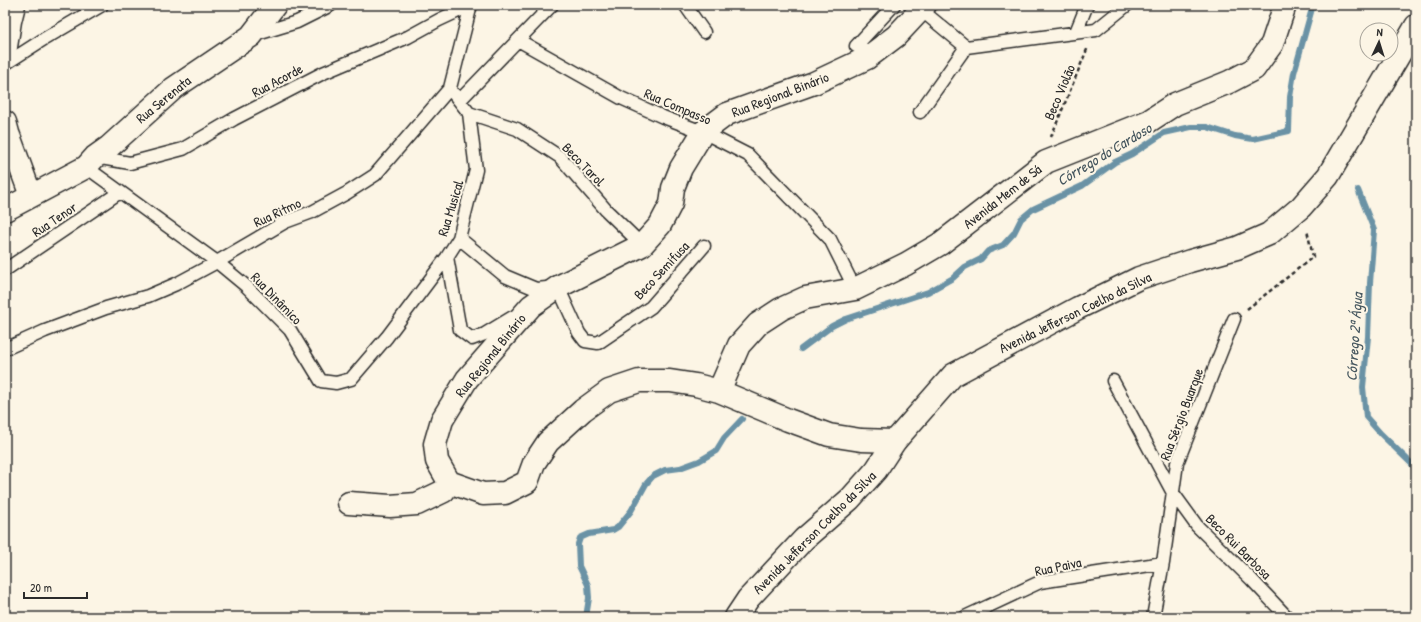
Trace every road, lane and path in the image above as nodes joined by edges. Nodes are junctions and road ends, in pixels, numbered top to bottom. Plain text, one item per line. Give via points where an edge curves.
1 (102, 5) edge
2 (275, 5) edge
3 (331, 5) edge
4 (471, 5) edge
5 (552, 5) edge
6 (685, 5) edge
7 (894, 5) edge
8 (1087, 5) edge
9 (1127, 5) edge
10 (1285, 5) edge
11 (923, 7) edge
12 (9, 16) edge
13 (1416, 26) edge
14 (1096, 30) junction
15 (704, 32) dead end
16 (1076, 32) junction
17 (251, 36) junction
18 (518, 40) junction
19 (966, 47) junction
20 (5, 53) edge
21 (874, 53) junction
22 (5, 64) edge
23 (450, 88) junction
24 (460, 100) junction
25 (920, 112) dead end
26 (469, 113) junction
27 (5, 122) edge
28 (703, 132) junction
29 (90, 162) junction
30 (1046, 162) junction
31 (120, 192) junction
32 (31, 196) junction
33 (1301, 207) junction
34 (5, 210) edge
35 (459, 238) junction
36 (642, 245) junction
37 (704, 246) dead end
38 (447, 258) junction
39 (217, 262) junction
40 (5, 270) edge
41 (558, 288) junction
42 (855, 288) junction
43 (530, 306) junction
44 (1234, 319) joint
45 (5, 349) edge
46 (1113, 381) dead end
47 (719, 391) junction
48 (895, 441) junction
49 (449, 482) junction
50 (1173, 493) junction
51 (349, 503) dead end
52 (1163, 563) junction
53 (746, 608) edge
54 (736, 617) edge
55 (966, 617) edge
56 (1153, 617) edge
57 (1287, 617) edge

1 - 22 lane
2 - 17 street
3 - 17 lane, Rua Serenata via 297,22
4 - 23 lane, Rua Ritmo
4 - 29 lane, Rua Acorde via 408,37 323,72 234,119 183,150 130,163
5 - 18 lane
6 - 15 lane
7 - 21 lane via 856,46
8 - 16 lane
9 - 14 lane
10 - 30 street, Avenida Mem de Sá via 1272,44 1254,70 1175,104 1149,121
11 - 19 lane
11 - 21 street, Rua Regional Binário via 896,36
12 - 20 street
13 - 33 street, Avenida Jefferson Coelho da Silva via 1328,176
14 - 16 lane
14 - 30 path, Beco Violão via 1044,153
16 - 19 lane
17 - 29 street, Rua Serenata via 174,88
18 - 24 lane
18 - 28 lane, Rua Compasso via 621,98
19 - 25 lane
21 - 28 street, Rua Regional Binário via 814,83 727,114
23 - 24 lane, Rua Musical
23 - 39 lane, Rua Ritmo via 375,175 312,212 265,232
24 - 26 lane, Rua Musical
26 - 35 lane, Rua Musical via 476,170
26 - 36 lane, Beco Tarol via 517,129 560,157 606,210
27 - 32 street
28 - 36 street, Rua Regional Binário via 681,168 673,188 671,204 660,225
28 - 42 lane, Rua Compasso via 748,155 830,239
29 - 31 lane, Rua Dinâmico
29 - 32 street, Rua Serenata
30 - 42 street, Avenida Mem de Sá via 940,244 906,264
31 - 39 lane, Rua Dinâmico
31 - 40 lane, Rua Tenor
32 - 34 street, Rua Serenata
33 - 44 path via 1313,257
33 - 48 street, Avenida Jefferson Coelho da Silva via 1269,234 1237,248 1139,278 953,375
35 - 38 lane, Rua Musical
35 - 41 lane via 505,276 536,289
36 - 41 street, Rua Regional Binário
37 - 41 lane, Beco Semifusa via 651,307 598,343 585,341 579,334
38 - 39 lane, Rua Dinâmico via 387,337 351,379 336,383 321,381 290,330 246,286
38 - 43 lane, Rua Musical via 460,330 472,339 485,334
39 - 45 lane, Rua Ritmo via 148,296 106,308
41 - 43 street, Rua Regional Binário
42 - 47 street, Avenida Mem de Sá via 805,298 758,324 739,345
43 - 49 street, Rua Regional Binário via 467,379 442,420 434,444 437,461
44 - 50 lane, Rua Sérgio Buarque via 1177,463
46 - 50 lane, Beco Rui Barbosa
47 - 48 street via 829,435 861,440
47 - 49 street via 670,381 639,381 609,392 583,410 548,442 534,463 527,482 505,493 484,494
48 - 53 street, Avenida Jefferson Coelho da Silva via 876,470 850,499 804,539
49 - 51 street via 444,491 417,504 390,506
50 - 52 lane, Rua Sérgio Buarque
50 - 57 lane, Beco Rui Barbosa via 1197,526
52 - 55 lane, Rua Paiva via 1040,582
52 - 56 lane, Rua Sérgio Buarque
53 - 54 street, Avenida Jefferson Coelho da Silva

